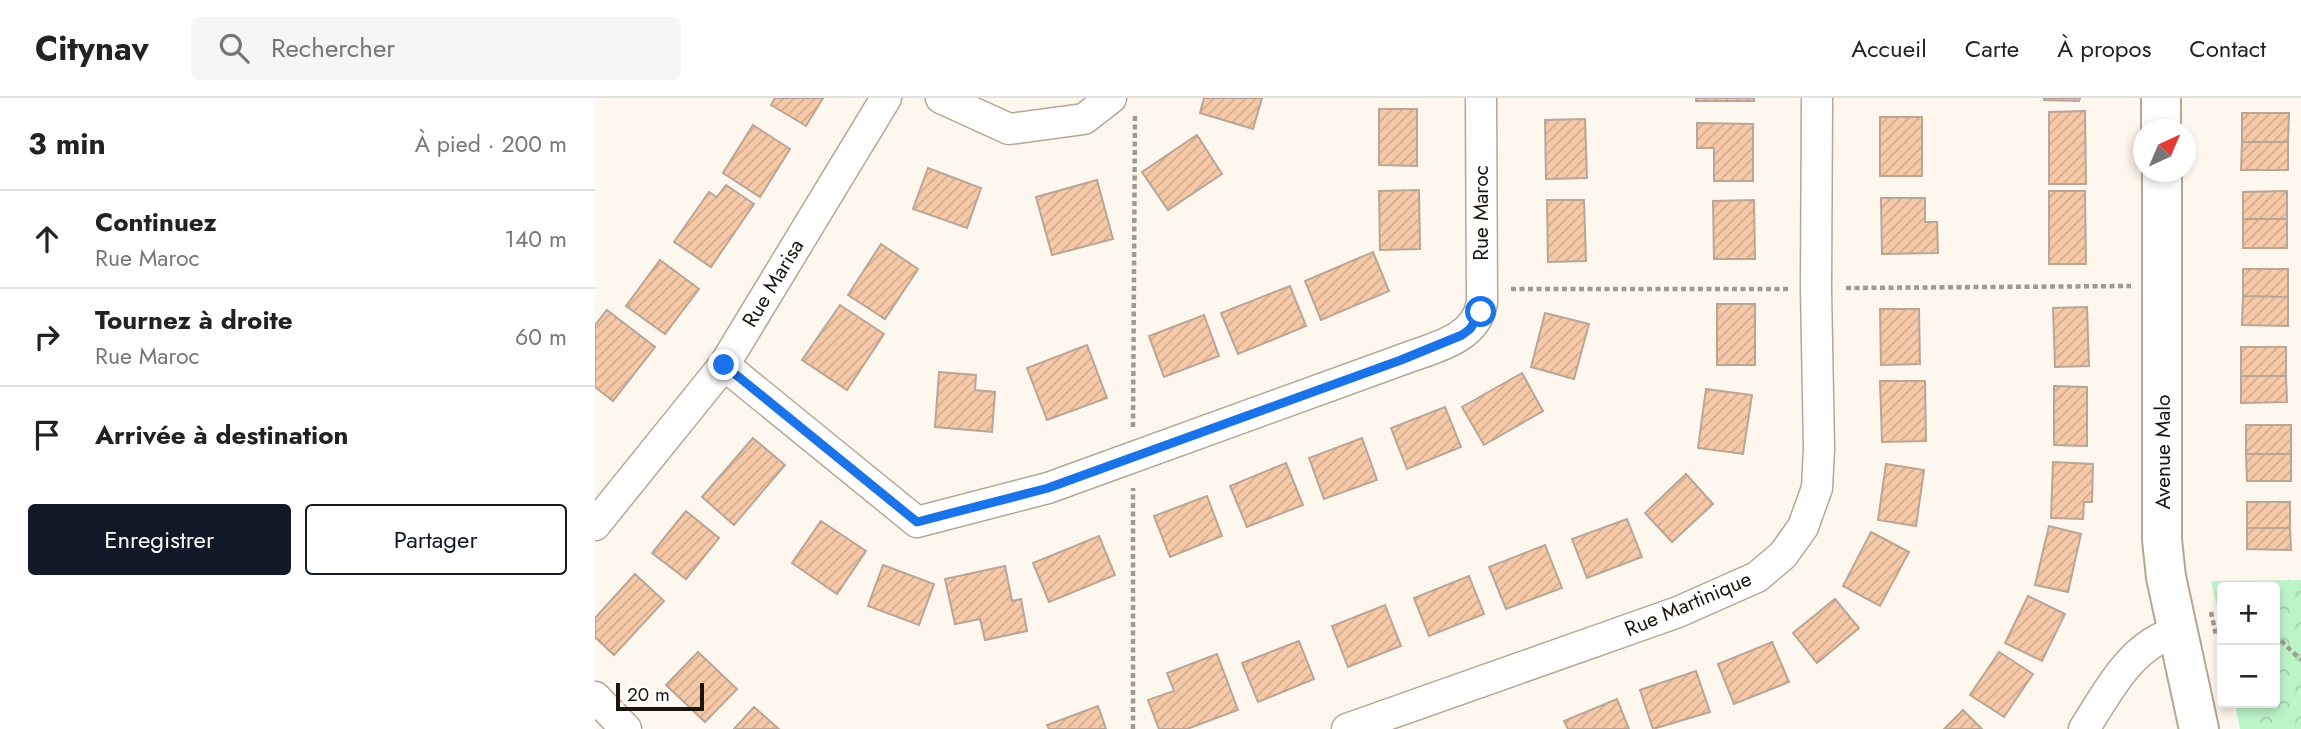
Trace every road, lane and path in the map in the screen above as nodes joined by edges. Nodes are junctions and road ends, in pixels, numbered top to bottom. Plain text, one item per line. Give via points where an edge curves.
1 (886, 98) edge
2 (941, 98) edge
3 (1481, 98) edge
4 (1817, 98) edge
5 (2161, 98) edge
6 (1123, 105) edge
7 (2161, 119) edge
8 (2162, 182) edge
9 (2135, 286) dead end
10 (1838, 288) dead end
11 (1503, 289) dead end
12 (1795, 289) dead end
13 (724, 365) junction
14 (1133, 458) junction
15 (595, 525) edge
16 (2217, 626) edge
17 (2196, 628) junction
18 (2280, 640) edge
19 (2301, 660) edge
20 (595, 697) edge
21 (626, 729) edge
22 (1133, 729) edge
23 (1347, 729) edge
24 (2084, 729) edge
25 (2199, 729) edge

1 - 13 street, Rue Marisa
2 - 6 street via 1009,129 1084,119
3 - 14 street, Rue Maroc via 1482,302 1470,329 1401,360
4 - 23 street, Rue Martinique via 1817,488 1803,527 1783,555 1757,576 1678,612
5 - 7 street
6 - 14 path
8 - 17 street, Avenue Malo via 2162,540 2166,576
9 - 10 path
11 - 12 path
13 - 14 street, Rue Maroc via 917,522 1048,488
13 - 15 street, Rue Marisa
14 - 22 path
16 - 17 path
17 - 24 street via 2158,638 2142,648
17 - 25 street, Avenue Malo
18 - 19 path
20 - 21 street

